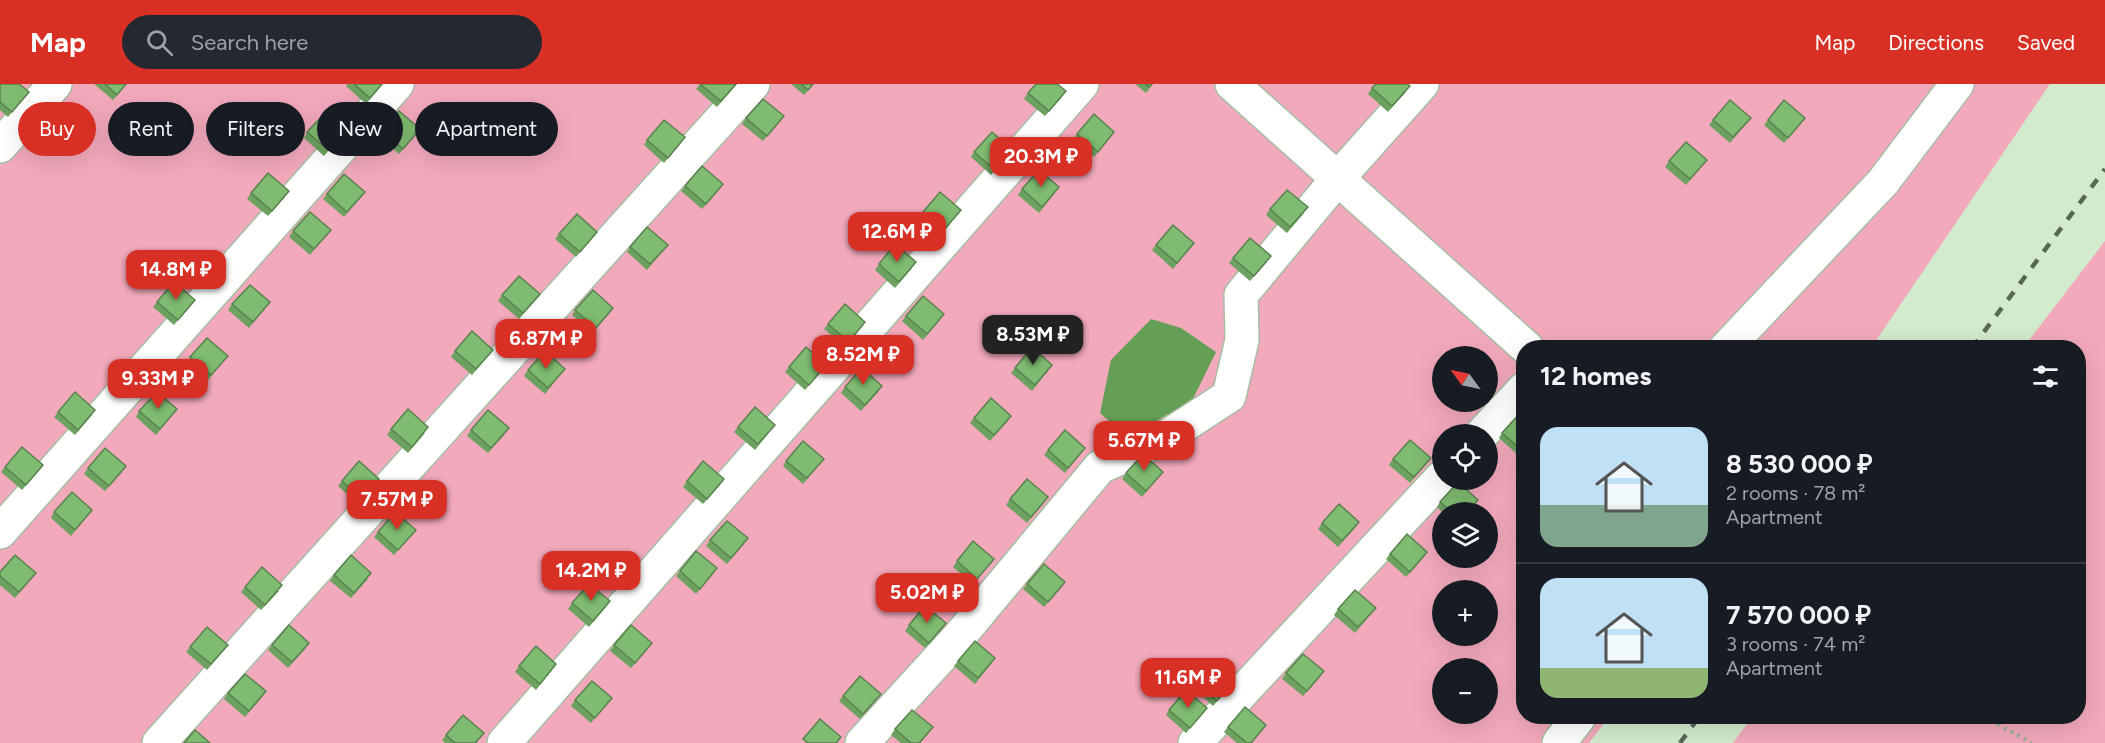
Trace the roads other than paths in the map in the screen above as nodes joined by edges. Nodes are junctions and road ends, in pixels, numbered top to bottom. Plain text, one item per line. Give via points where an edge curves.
1 (55, 84) edge
2 (397, 84) edge
3 (753, 84) edge
4 (1082, 84) edge
5 (1232, 84) edge
6 (1422, 84) edge
7 (1957, 84) edge
8 (0, 146) edge
9 (1338, 178) junction
10 (1518, 340) edge
11 (1734, 340) edge
12 (1516, 398) edge
13 (1491, 424) edge
14 (1432, 488) edge
15 (0, 532) edge
16 (1574, 724) edge
17 (159, 743) edge
18 (504, 743) edge
19 (862, 743) edge
20 (1195, 743) edge
21 (1559, 743) edge

1 - 8 street
2 - 15 street
3 - 17 street
4 - 18 street
5 - 9 street
6 - 9 street
7 - 11 street via 1883,182
9 - 10 street
9 - 19 street via 1241,295 1242,340 1229,396 1166,438 1100,467 958,638
12 - 13 street
14 - 20 street
16 - 21 street

